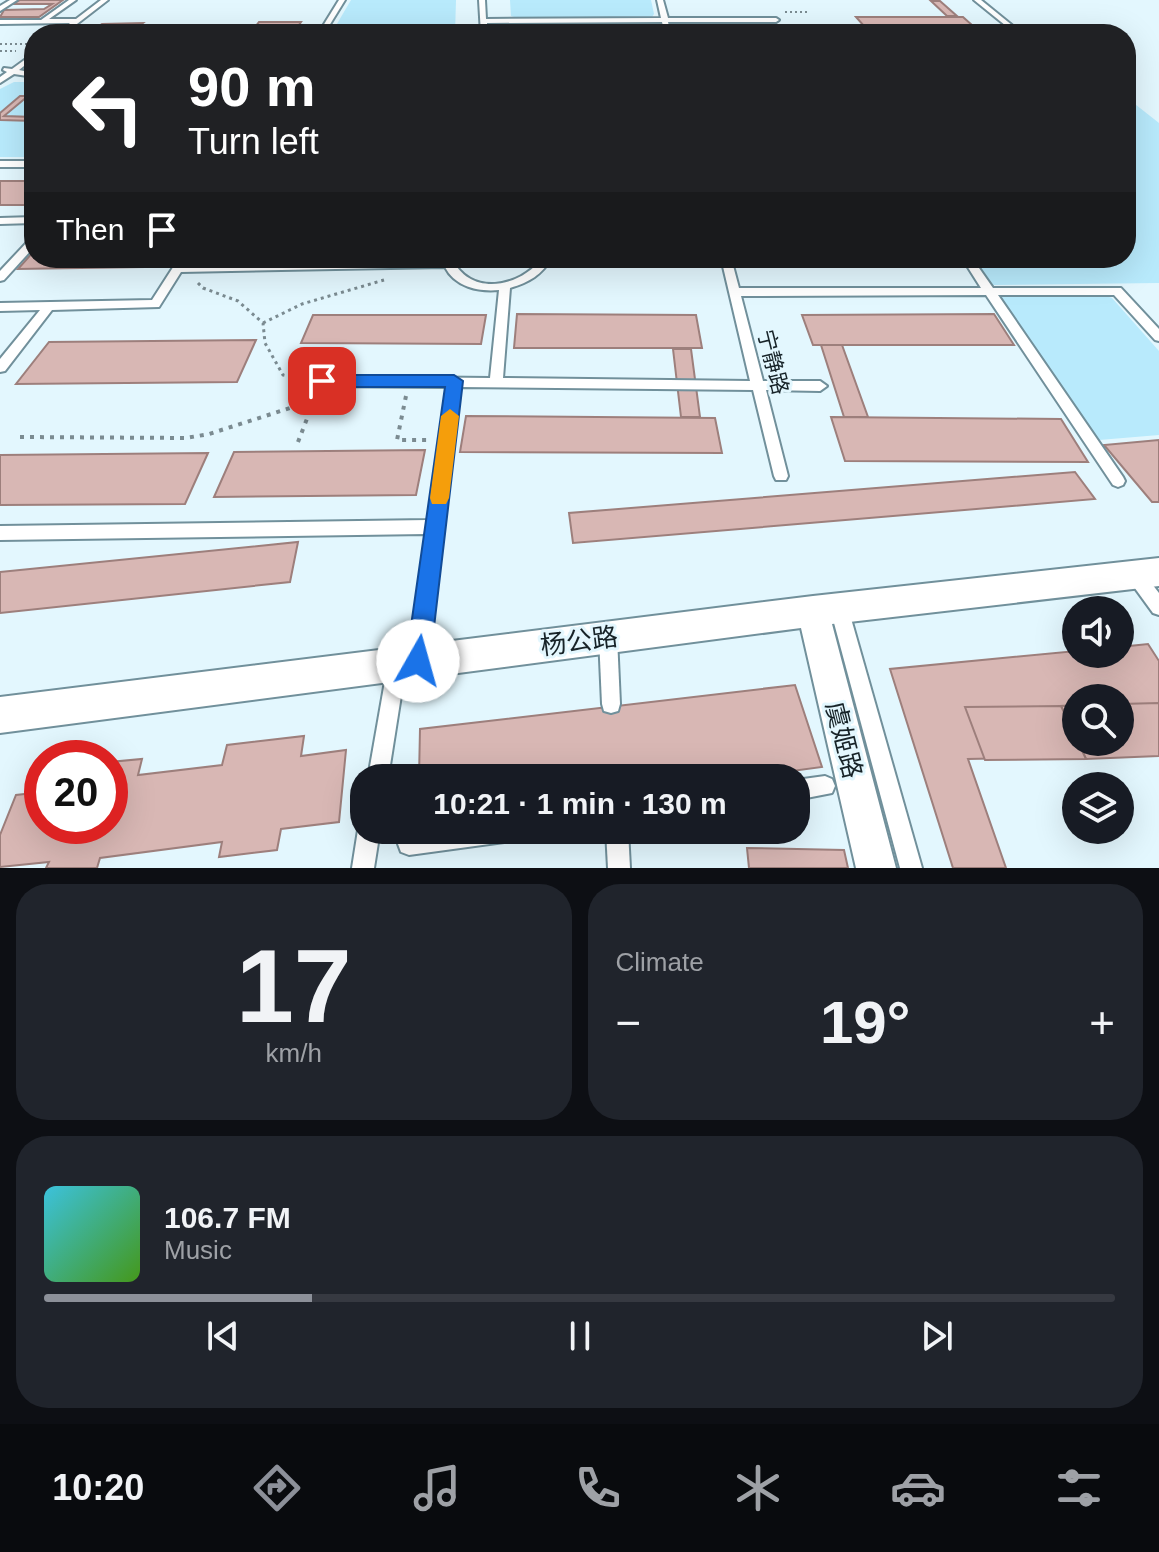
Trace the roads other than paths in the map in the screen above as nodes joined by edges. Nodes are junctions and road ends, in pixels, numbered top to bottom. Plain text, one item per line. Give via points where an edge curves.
1 (73, 0) edge
2 (105, 0) edge
3 (342, 0) edge
4 (482, 0) edge
5 (660, 0) edge
6 (977, 0) edge
7 (13, 1) edge
8 (0, 2) edge
9 (0, 9) edge
10 (665, 20) junction
11 (776, 20) dead end
12 (43, 21) junction
13 (77, 21) junction
14 (483, 21) junction
15 (0, 22) edge
16 (73, 24) edge
17 (327, 24) edge
18 (483, 24) edge
19 (666, 24) edge
20 (1007, 24) edge
21 (24, 63) edge
22 (0, 71) edge
23 (13, 71) junction
24 (24, 73) edge
25 (0, 81) edge
26 (0, 164) edge
27 (15, 164) junction
28 (24, 164) edge
29 (0, 178) edge
30 (24, 220) edge
31 (0, 221) edge
32 (24, 252) edge
33 (239, 268) edge
34 (452, 268) edge
35 (543, 268) edge
36 (728, 268) edge
37 (974, 268) edge
38 (177, 269) joint
39 (0, 278) edge
40 (505, 286) junction
41 (989, 291) junction
42 (734, 292) junction
43 (49, 306) junction
44 (0, 307) edge
45 (1159, 337) edge
46 (0, 368) edge
47 (302, 381) road end
48 (454, 381) junction
49 (496, 381) junction
50 (758, 385) junction
51 (820, 386) dead end
52 (781, 476) dead end
53 (1118, 481) dead end
54 (436, 527) junction
55 (0, 533) edge
56 (1147, 573) edge
57 (1159, 607) edge
58 (826, 610) junction
59 (608, 637) junction
60 (408, 662) junction
61 (611, 704) dead end
62 (0, 715) edge
63 (382, 764) edge
64 (825, 786) dead end
65 (810, 788) edge
66 (367, 844) edge
67 (618, 844) edge
68 (363, 868) edge
69 (619, 868) edge
70 (876, 868) edge
71 (911, 868) edge

1 - 12 lane
2 - 13 lane
3 - 17 lane
4 - 14 lane
5 - 10 lane
6 - 20 lane
7 - 8 lane
7 - 9 lane
10 - 11 lane
10 - 14 lane
10 - 19 lane
12 - 13 lane
12 - 15 lane
13 - 16 lane
14 - 18 lane
21 - 23 lane
22 - 23 lane
23 - 24 lane
23 - 25 lane
26 - 27 lane
27 - 28 lane
27 - 29 lane
30 - 31 lane
32 - 39 lane
33 - 38 lane
34 - 40 lane via 468,283
35 - 40 lane
36 - 42 lane, 宁静路
37 - 41 lane
38 - 43 lane via 155,304
40 - 49 lane
41 - 42 lane
41 - 45 lane via 1117,291
41 - 53 lane
42 - 50 lane, 宁静路
43 - 44 lane
43 - 46 lane
47 - 48 lane
48 - 49 lane
48 - 54 lane
49 - 50 lane
50 - 51 lane
50 - 52 lane, 宁静路
54 - 55 lane
54 - 60 lane
56 - 57 lane
56 - 58 street, 杨公路
58 - 59 street, 杨公路
58 - 70 street, 虞姬路
58 - 71 lane
59 - 60 street, 杨公路
59 - 61 lane
60 - 62 street, 杨公路
60 - 63 lane
64 - 65 lane
66 - 68 lane
67 - 69 lane

